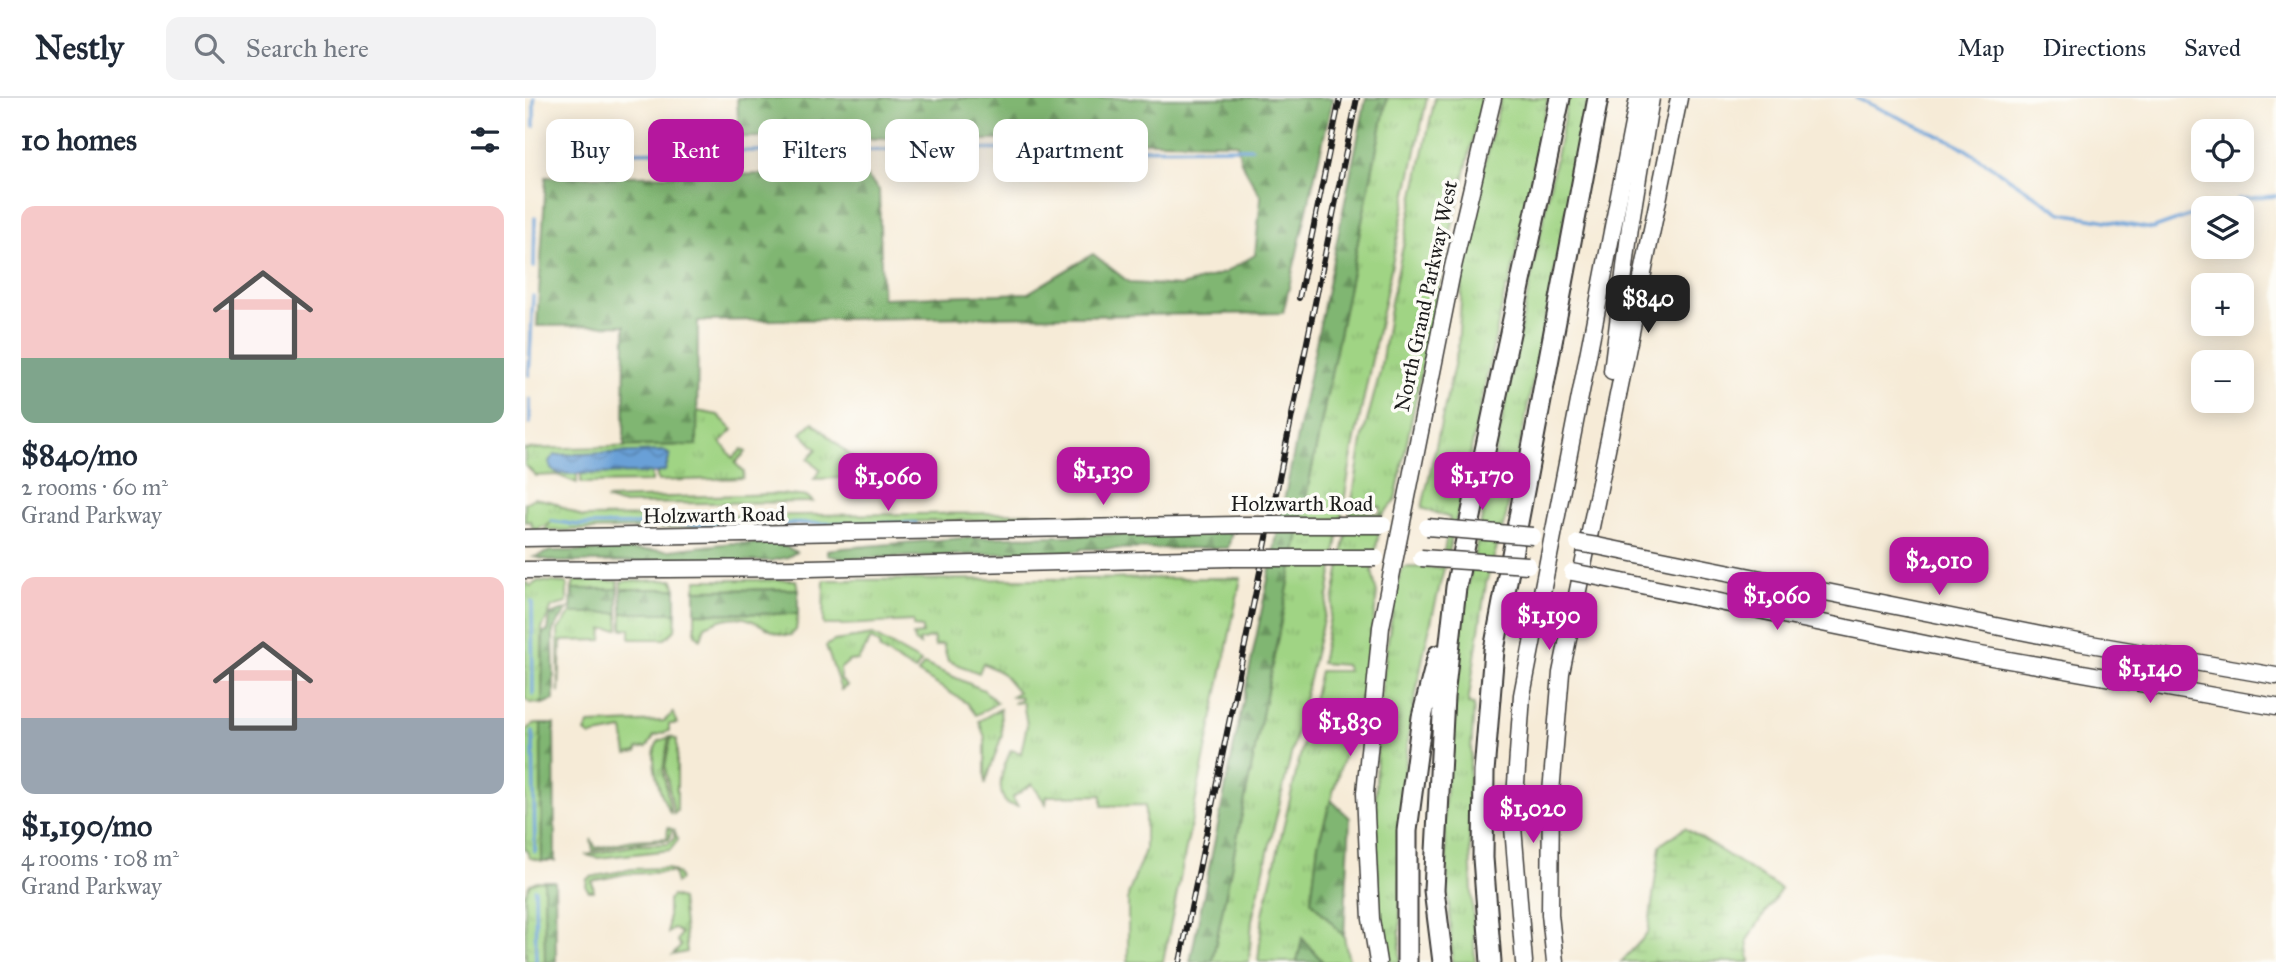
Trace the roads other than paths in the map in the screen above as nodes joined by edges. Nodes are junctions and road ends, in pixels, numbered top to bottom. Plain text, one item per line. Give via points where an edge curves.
1 (1493, 98) edge
2 (1560, 98) edge
3 (1598, 98) edge
4 (1638, 98) edge
5 (1651, 98) edge
6 (1679, 98) edge
7 (1596, 494) junction
8 (1403, 526) junction
9 (525, 538) edge
10 (1551, 539) junction
11 (1394, 558) junction
12 (1546, 568) junction
13 (525, 570) edge
14 (1456, 587) junction
15 (2276, 676) edge
16 (2276, 706) edge
17 (1378, 962) edge
18 (1407, 962) edge
19 (1443, 962) edge
20 (1491, 962) edge
21 (1524, 962) edge
22 (1555, 962) edge

1 - 8 main road, North Grand Parkway West via 1453,267
2 - 14 highway
3 - 20 highway via 1494,650 1484,772 1483,858
4 - 10 main road
5 - 7 main road
6 - 7 main road
7 - 22 main road via 1561,673 1551,793 1550,914
8 - 9 main road, Holzwarth Road, bridge
8 - 10 main road, Holzwarth Road, bridge
8 - 11 main road, North Grand Parkway West
10 - 12 main road
10 - 15 main road, Holzwarth Road, bridge via 2050,637
11 - 12 main road, bridge
11 - 13 main road, bridge
11 - 17 main road, North Grand Parkway West via 1378,650 1365,793 1371,919
12 - 16 main road, bridge via 1969,653
12 - 21 main road via 1522,695 1513,827
14 - 18 highway via 1423,717 1407,831
14 - 19 highway via 1444,697 1433,890

